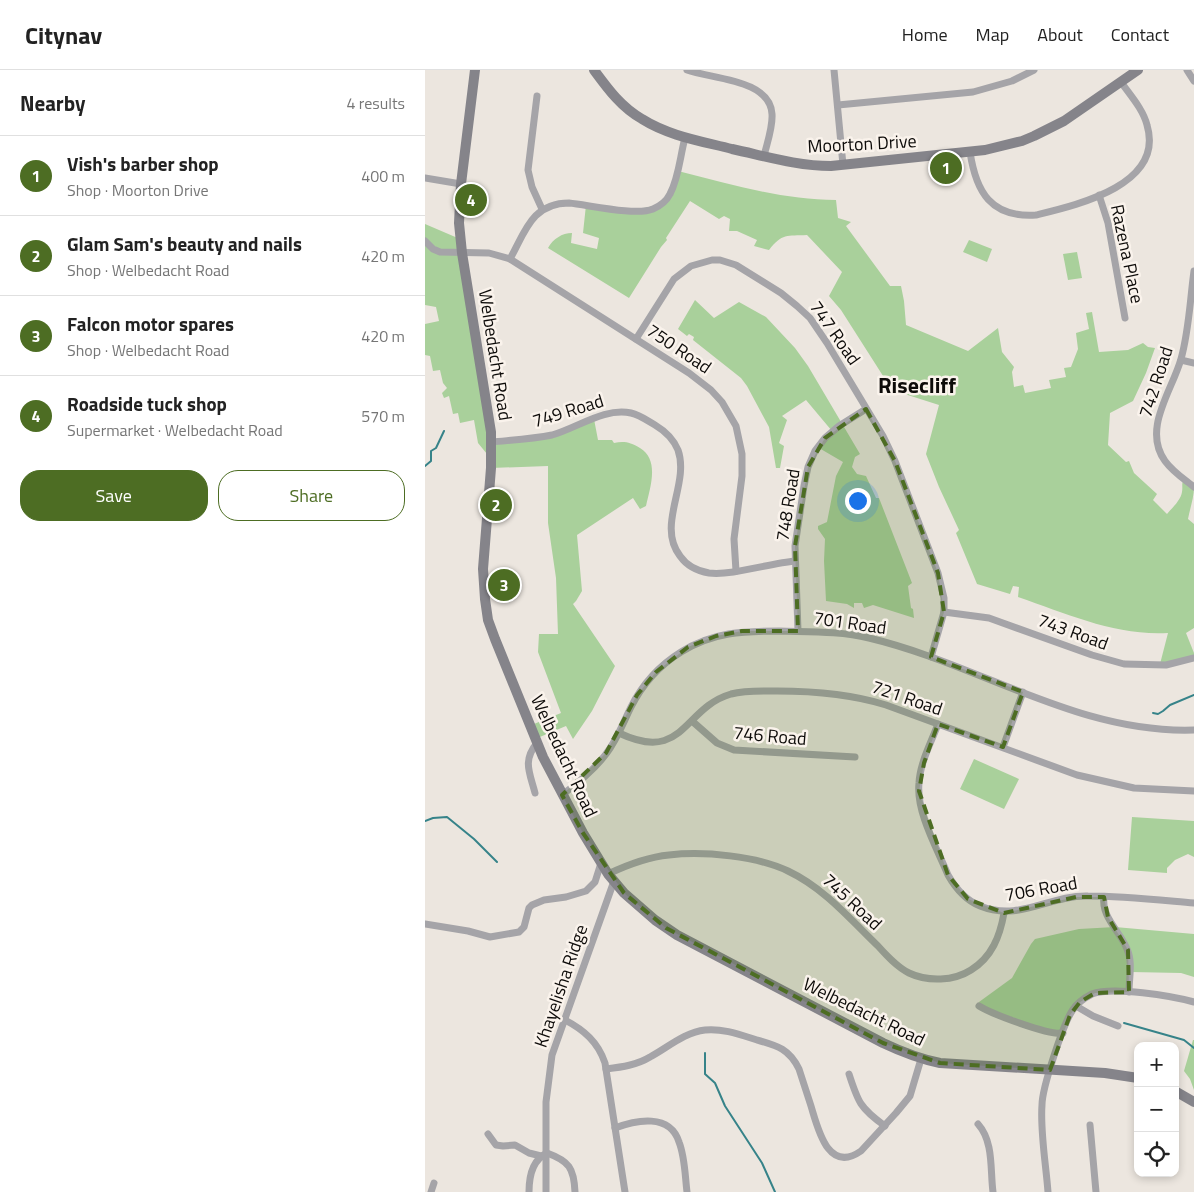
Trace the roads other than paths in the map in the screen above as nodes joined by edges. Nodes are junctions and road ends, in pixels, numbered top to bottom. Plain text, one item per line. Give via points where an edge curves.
1 (475, 70) edge
2 (593, 70) edge
3 (687, 70) edge
4 (834, 70) edge
5 (1034, 70) edge
6 (1138, 70) edge
7 (1187, 70) edge
8 (1194, 81) edge
9 (1121, 82) junction
10 (537, 96) dead end
11 (838, 105) junction
12 (685, 138) junction
13 (970, 152) junction
14 (764, 156) junction
15 (843, 165) junction
16 (425, 178) edge
17 (461, 184) junction
18 (1099, 195) junction
19 (542, 209) junction
20 (425, 241) edge
21 (462, 253) junction
22 (510, 259) junction
23 (1194, 271) edge
24 (1125, 318) dead end
25 (636, 339) junction
26 (1181, 360) junction
27 (1194, 363) edge
28 (866, 408) junction
29 (492, 442) junction
30 (1194, 487) edge
31 (795, 561) junction
32 (736, 571) junction
33 (944, 612) junction
34 (799, 632) junction
35 (931, 657) junction
36 (1194, 658) edge
37 (1023, 692) junction
38 (692, 722) junction
39 (939, 724) junction
40 (1194, 730) edge
41 (619, 733) junction
42 (537, 743) junction
43 (1003, 747) junction
44 (855, 757) dead end
45 (1194, 791) edge
46 (535, 793) dead end
47 (562, 795) junction
48 (601, 863) junction
49 (611, 877) junction
50 (1104, 896) junction
51 (1194, 903) edge
52 (1004, 913) junction
53 (425, 924) edge
54 (1129, 992) junction
55 (1194, 1002) edge
56 (979, 1006) dead end
57 (1076, 1006) junction
58 (565, 1020) junction
59 (1117, 1026) dead end
60 (1063, 1033) junction
61 (921, 1059) junction
62 (607, 1069) junction
63 (1050, 1070) junction
64 (849, 1074) dead end
65 (1134, 1077) edge
66 (1179, 1093) edge
67 (1194, 1102) edge
68 (979, 1124) dead end
69 (1090, 1125) dead end
70 (885, 1126) junction
71 (615, 1128) junction
72 (488, 1134) dead end
73 (544, 1155) junction
74 (434, 1183) dead end
75 (431, 1192) edge
76 (529, 1192) edge
77 (546, 1192) edge
78 (575, 1192) edge
79 (625, 1192) edge
80 (687, 1192) edge
81 (993, 1192) edge
82 (1048, 1192) edge
83 (1096, 1192) edge

1 - 17 street, Welbedacht Road
2 - 12 street, Moorton Drive via 614,97 633,114
3 - 14 street via 751,86 763,93 772,114
4 - 11 street
5 - 11 street via 1012,81 973,92
6 - 9 street, Moorton Drive
7 - 8 street
9 - 13 street, Moorton Drive via 1064,121 1034,136 993,149
9 - 18 street via 1146,122 1148,153 1129,179
10 - 19 street via 528,170 531,187
11 - 15 street
12 - 14 street, Moorton Drive
12 - 19 street via 671,192 654,209 638,211 558,203
13 - 15 street, Moorton Drive
13 - 18 street via 977,185 987,198 1006,212 1036,215
14 - 15 street, Moorton Drive via 813,166
16 - 17 street
17 - 21 street, Welbedacht Road via 459,222
18 - 24 street, Razena Place via 1108,223
19 - 22 street via 526,228
20 - 21 street, 750 Road via 440,252
21 - 22 street, 750 Road via 494,254
21 - 29 street, Welbedacht Road
22 - 25 street, 750 Road
23 - 26 street, 742 Road
25 - 28 street, 747 Road via 680,274 706,261 728,262 781,293 810,318
25 - 32 street, 750 Road via 711,390 736,426 743,463 734,539
26 - 27 street
26 - 30 street, 742 Road via 1156,433 1165,461
28 - 31 street, 748 Road via 831,432 811,461 798,523
28 - 33 street, 747 Road via 895,460 932,555 942,588
29 - 32 street, 749 Road via 554,434 611,413 638,415 667,433 677,449 680,465 671,532 677,552 697,570 711,574
29 - 42 street, Welbedacht Road via 483,570 486,607 495,640
31 - 32 street, 749 Road
31 - 34 street, 748 Road
33 - 35 street, 747 Road
33 - 36 street, 743 Road via 989,618 1124,664 1166,664
34 - 35 street, 701 Road via 868,638
34 - 41 street, 701 Road via 729,633 688,648 673,657 649,680 637,696
35 - 37 street, 701 Road
37 - 40 street, 701 Road via 1113,723 1149,729
37 - 43 street
38 - 39 street, 721 Road via 714,702 733,694 788,690 861,698
38 - 41 street, 721 Road via 678,734 654,742 640,741
38 - 44 street, 746 Road via 717,743 734,750
39 - 43 street, 721 Road
39 - 52 street, 706 Road via 920,774 923,812 954,886 977,904
41 - 47 street, 701 Road via 600,761
42 - 46 street via 527,759
42 - 47 street, Welbedacht Road
43 - 45 street, 721 Road via 1069,773 1116,785
47 - 48 street, Welbedacht Road
48 - 49 street, Welbedacht Road
48 - 53 street via 592,887 566,898 543,900 532,905 519,932 490,937
49 - 52 street, 745 Road via 650,858 669,855 702,854 766,862 809,883 892,960 909,973 929,979 958,976 976,967 996,942
49 - 58 street, Khayelisha Ridge
49 - 61 street, Welbedacht Road via 634,902 677,935 883,1043
50 - 51 street, 706 Road
50 - 52 street, 706 Road via 1076,897
50 - 54 street via 1108,917 1129,952
54 - 55 street
54 - 57 street via 1095,993
56 - 60 street via 1043,1030
57 - 59 street
57 - 60 street
58 - 62 street via 583,1030 599,1048
58 - 73 street, Khayelisha Ridge via 554,1046 549,1071
60 - 63 street
61 - 63 street, Welbedacht Road
61 - 70 street via 910,1096
62 - 70 street via 642,1061 697,1032 709,1029 727,1032 780,1047 794,1059 819,1132 827,1148 835,1154 843,1157 858,1154
62 - 71 street
63 - 65 street, Welbedacht Road
63 - 82 street via 1042,1105
64 - 70 street via 859,1103
66 - 67 street
68 - 81 street via 988,1144
69 - 83 street
71 - 79 street
71 - 80 street via 644,1120 670,1129 679,1140
72 - 73 street via 496,1145 515,1145 531,1155
73 - 76 street via 529,1176
73 - 77 street, Khayelisha Ridge
73 - 78 street via 567,1163
74 - 75 street

